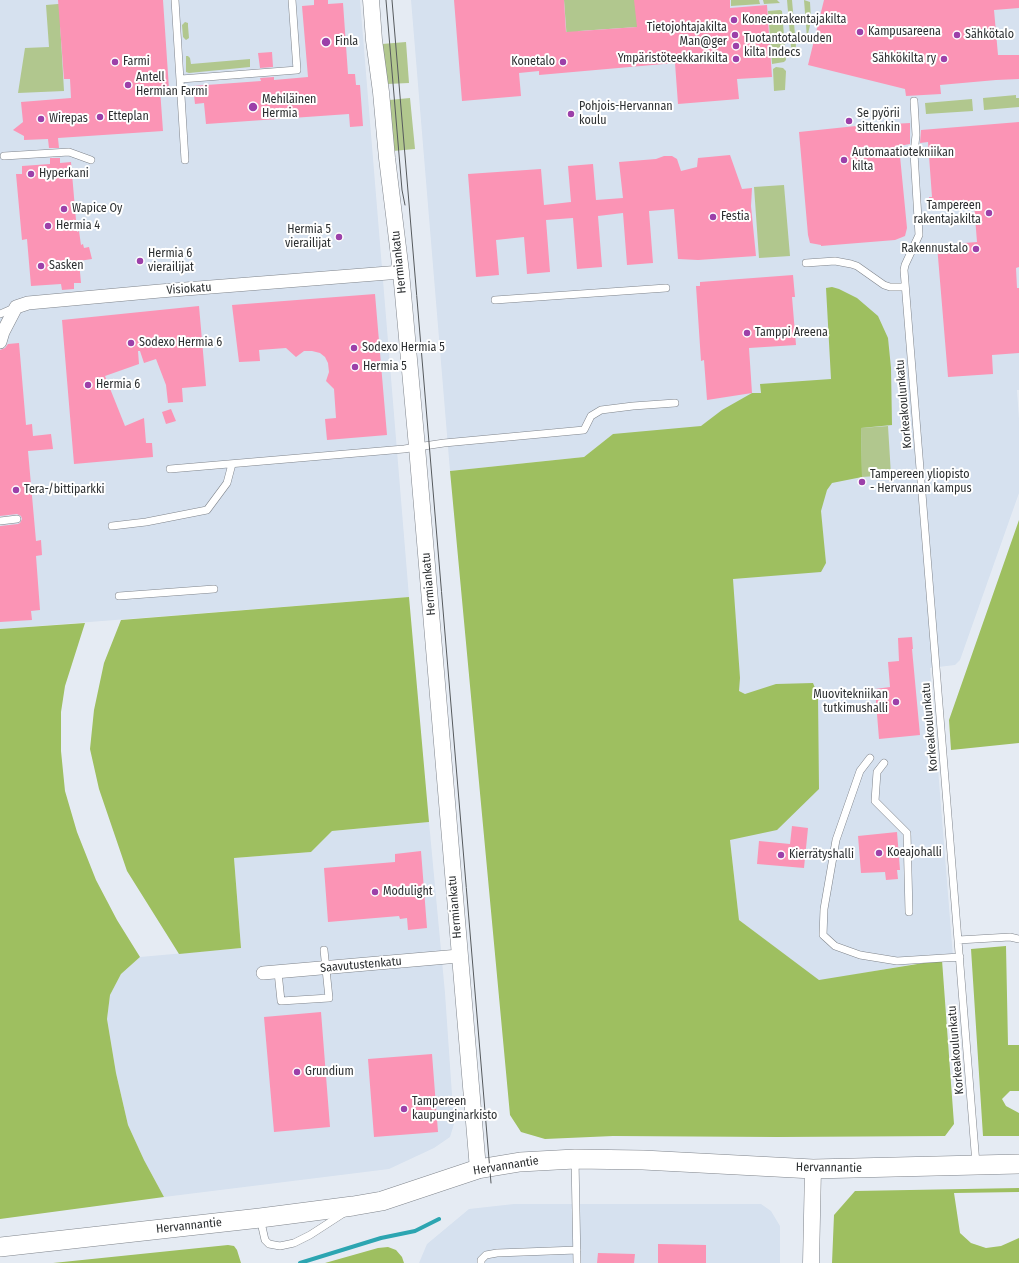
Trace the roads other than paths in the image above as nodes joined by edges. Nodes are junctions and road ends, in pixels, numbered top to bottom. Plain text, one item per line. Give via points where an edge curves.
1 (175, 0) edge
2 (292, 0) edge
3 (371, 0) edge
4 (181, 79) junction
5 (914, 100) dead end
6 (4, 156) dead end
7 (91, 160) dead end
8 (185, 160) dead end
9 (806, 263) dead end
10 (401, 272) junction
11 (905, 287) junction
12 (666, 288) dead end
13 (495, 300) dead end
14 (16, 307) junction
15 (0, 314) edge
16 (0, 342) edge
17 (0, 346) edge
18 (0, 351) edge
19 (675, 403) dead end
20 (418, 447) junction
21 (232, 464) junction
22 (170, 469) dead end
23 (17, 519) dead end
24 (0, 521) edge
25 (112, 526) dead end
26 (214, 589) dead end
27 (119, 596) dead end
28 (870, 758) dead end
29 (884, 763) dead end
30 (909, 912) dead end
31 (1019, 939) edge
32 (958, 940) junction
33 (324, 950) dead end
34 (459, 956) junction
35 (960, 957) junction
36 (326, 968) junction
37 (278, 972) junction
38 (263, 973) dead end
39 (575, 1159) junction
40 (1019, 1164) edge
41 (976, 1166) junction
42 (478, 1169) junction
43 (813, 1169) junction
44 (353, 1206) junction
45 (260, 1218) junction
46 (0, 1247) edge
47 (576, 1250) junction
48 (481, 1263) edge
49 (577, 1263) edge
50 (810, 1263) edge

1 - 4 lane
2 - 4 lane via 297,70
3 - 10 street, Hermiankatu
4 - 8 lane
5 - 11 lane, Korkeakoulunkatu via 914,153 920,235 904,265
6 - 7 lane via 69,152
9 - 11 lane via 835,261 851,264 884,285
10 - 14 street, Visiokatu via 160,291
10 - 20 street, Hermiankatu
11 - 32 lane, Korkeakoulunkatu
12 - 13 lane
14 - 15 lane
14 - 16 street
17 - 18 street
19 - 20 lane via 602,410 591,416 584,430
20 - 21 lane
20 - 34 street, Hermiankatu
21 - 22 lane
21 - 25 lane via 227,483 207,510
23 - 24 lane
26 - 27 lane
28 - 35 lane via 860,771 836,840 824,909 823,935 835,946 860,955 897,960
29 - 30 lane via 877,772 875,801 907,833
31 - 32 lane via 1010,937
32 - 35 lane, Korkeakoulunkatu
33 - 36 lane
34 - 36 street, Saavutustenkatu
34 - 42 street, Hermiankatu
35 - 41 lane, Korkeakoulunkatu
36 - 37 street, Saavutustenkatu
36 - 37 lane via 329,998 281,1001
37 - 38 street, Saavutustenkatu
39 - 42 main road, Hervannantie via 520,1162
39 - 43 main road, Hervannantie via 651,1160
39 - 47 lane
40 - 41 main road, Hervannantie
41 - 43 main road, Hervannantie
42 - 44 main road, Hervannantie via 382,1201
43 - 50 street
44 - 45 main road, Hervannantie
44 - 45 lane via 310,1235 286,1246 269,1244 265,1240
45 - 46 main road, Hervannantie
47 - 48 lane via 493,1253 486,1255
47 - 49 lane

